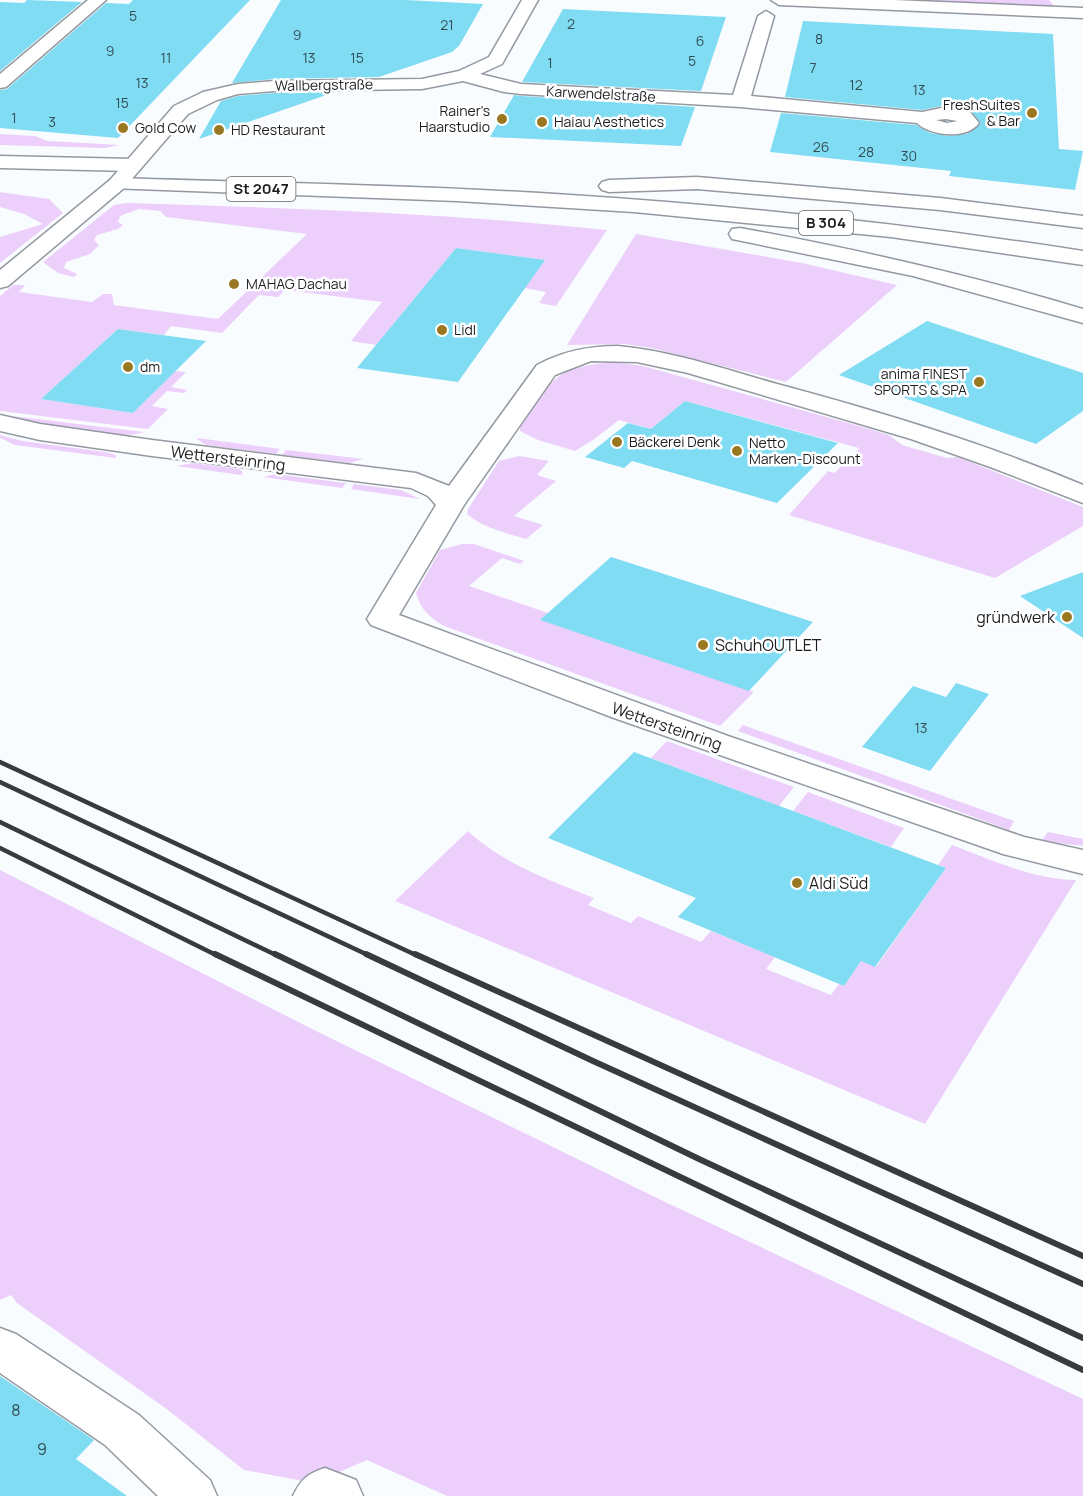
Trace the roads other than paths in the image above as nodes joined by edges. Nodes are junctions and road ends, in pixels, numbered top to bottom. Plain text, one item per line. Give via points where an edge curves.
1 (98, 0) edge
2 (530, 0) edge
3 (779, 0) edge
4 (1083, 13) edge
5 (766, 16) dead end
6 (465, 75) junction
7 (0, 83) edge
8 (740, 101) junction
9 (925, 118) dead end
10 (0, 162) edge
11 (132, 165) junction
12 (445, 177) joint
13 (0, 180) edge
14 (117, 184) junction
15 (608, 186) junction
16 (431, 195) joint
17 (567, 201) junction
18 (1083, 222) edge
19 (1083, 238) edge
20 (1083, 258) edge
21 (0, 281) edge
22 (1083, 316) edge
23 (0, 423) edge
24 (1083, 495) edge
25 (450, 505) junction
26 (1083, 862) edge
27 (0, 1348) edge
28 (192, 1496) edge
29 (318, 1496) edge
30 (338, 1496) edge

1 - 7 main road
2 - 6 main road, Wallbergstraße via 496,60
3 - 4 main road
5 - 8 main road
6 - 8 main road, Karwendelstraße via 521,89
6 - 11 main road, Wallbergstraße via 422,84 274,86 210,96 173,116
8 - 9 main road, Karwendelstraße
10 - 11 main road, St 2047
11 - 12 main road, St 2047
11 - 14 main road, Wallbergstraße
12 - 15 main road, B 304
13 - 14 main road, St 2047
14 - 16 main road, St 2047
14 - 21 main road
15 - 18 main road via 719,185 940,204
15 - 19 main road, B 304 via 847,206
16 - 17 main road, B 304
17 - 20 main road, B 304 via 810,221
17 - 22 main road via 857,255
23 - 25 main road, Wettersteinring via 140,447 416,481 438,490
24 - 25 main road, Wettersteinring via 878,420 672,362 597,353 562,361 546,370
25 - 26 main road, Wettersteinring via 382,619 625,711 1015,846
27 - 28 main road via 122,1430
29 - 30 main road via 325,1490

